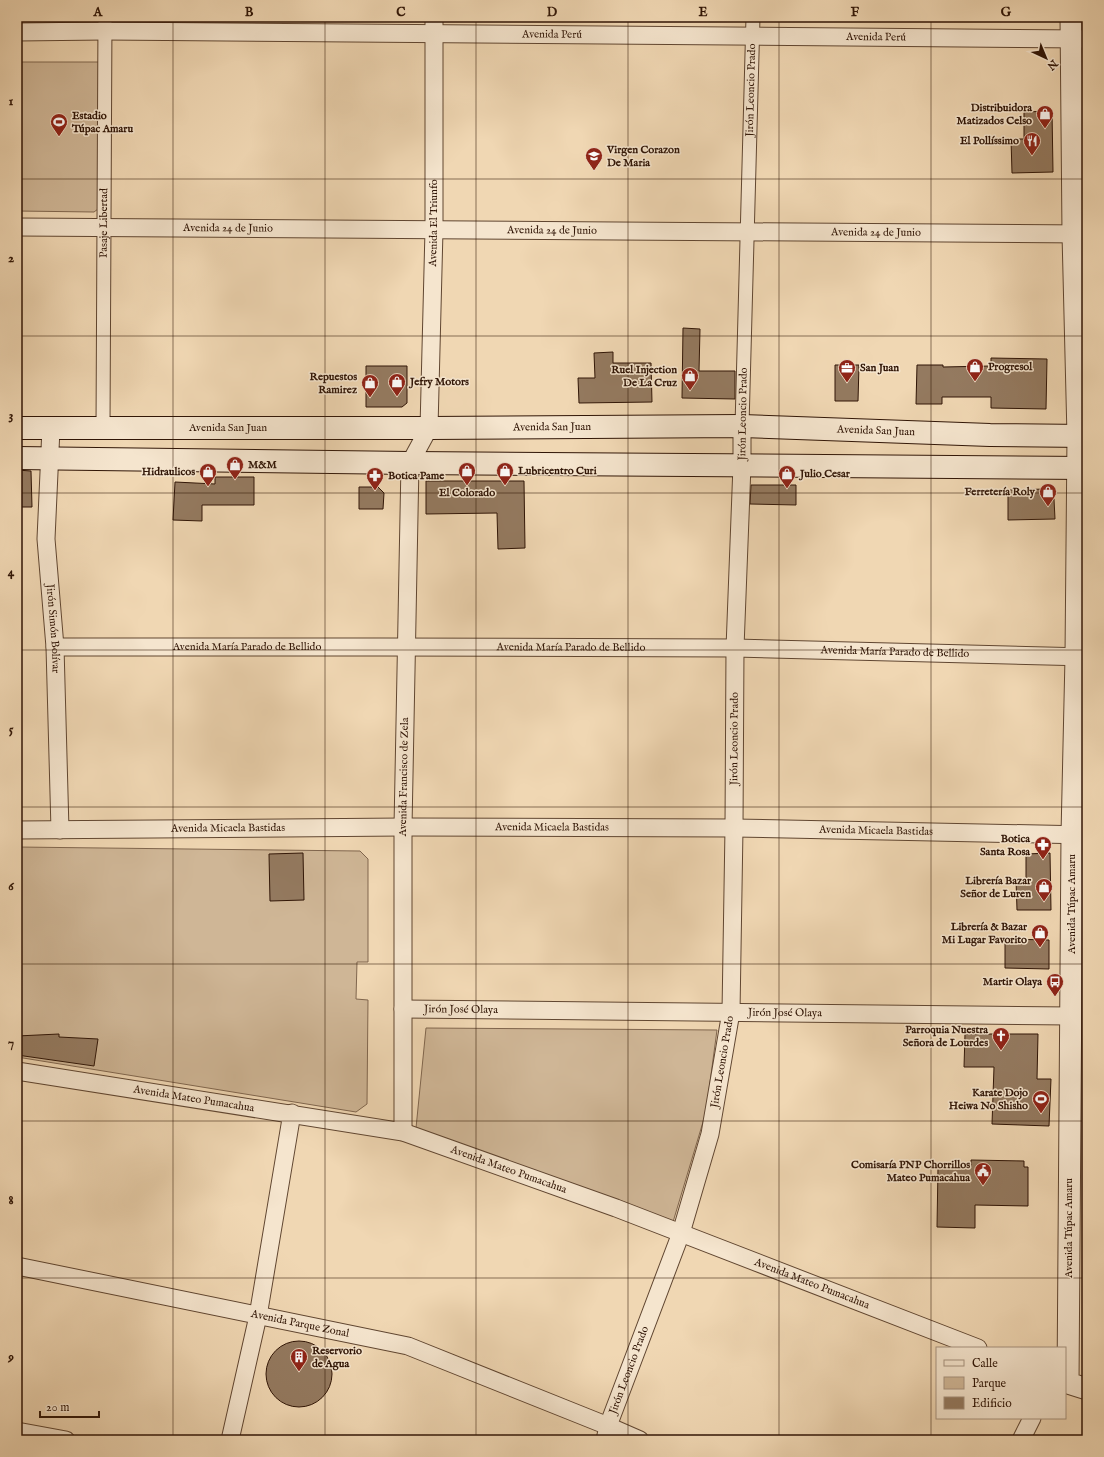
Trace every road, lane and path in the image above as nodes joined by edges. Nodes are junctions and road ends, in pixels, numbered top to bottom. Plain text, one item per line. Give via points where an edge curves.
1 (753, 17) edge
2 (1071, 17) edge
3 (105, 24) edge
4 (434, 25) edge
5 (17, 32) edge
6 (753, 36) junction
7 (1079, 39) edge
8 (17, 227) edge
9 (104, 227) junction
10 (434, 230) junction
11 (746, 232) junction
12 (1080, 234) edge
13 (742, 426) junction
14 (17, 428) edge
15 (52, 428) junction
16 (103, 428) junction
17 (430, 428) junction
18 (1082, 436) edge
19 (17, 458) edge
20 (51, 458) junction
21 (410, 463) junction
22 (742, 465) junction
23 (1082, 468) edge
24 (55, 647) junction
25 (405, 647) junction
26 (735, 648) junction
27 (1082, 657) edge
28 (403, 827) junction
29 (734, 828) junction
30 (17, 830) edge
31 (60, 830) junction
32 (1080, 835) edge
33 (403, 1009) junction
34 (731, 1012) junction
35 (1071, 1016) junction
36 (17, 1071) edge
37 (292, 1113) junction
38 (403, 1132) junction
39 (681, 1233) junction
40 (17, 1266) edge
41 (258, 1316) junction
42 (975, 1347) edge
43 (1074, 1384) edge
44 (1032, 1419) edge
45 (17, 1431) edge
46 (607, 1433) edge
47 (66, 1440) edge
48 (230, 1440) edge
49 (640, 1440) edge
50 (1022, 1440) edge

1 - 6 street, Jirón Leoncio Prado
2 - 7 street, Avenida Túpac Amaru
3 - 4 street, Avenida Perú
3 - 5 street, Avenida Perú
3 - 9 street, Pasaje Libertad
4 - 6 street, Avenida Perú
4 - 10 street, Avenida El Triunfo
6 - 7 street, Avenida Perú
6 - 11 street, Jirón Leoncio Prado
7 - 12 street, Avenida Túpac Amaru
8 - 9 street, Avenida 24 de Junio
9 - 10 street, Avenida 24 de Junio
9 - 16 street, Pasaje Libertad
10 - 11 street, Avenida 24 de Junio
10 - 17 street, Avenida El Triunfo
11 - 12 street, Avenida 24 de Junio
11 - 13 street, Jirón Leoncio Prado
12 - 18 street, Avenida Túpac Amaru
13 - 17 main road, Avenida San Juan
13 - 18 main road, Avenida San Juan
13 - 22 street, Jirón Leoncio Prado
14 - 15 main road, Avenida San Juan
15 - 16 main road, Avenida San Juan
15 - 20 street, Jirón Simón Bolívar
16 - 17 main road, Avenida San Juan
17 - 21 street, Avenida Francisco de Zela
18 - 23 street, Avenida Túpac Amaru
19 - 20 main road
20 - 21 main road
20 - 24 street, Jirón Simón Bolívar via 46,539
21 - 22 main road
21 - 25 street, Avenida Francisco de Zela
22 - 23 main road
22 - 26 street, Jirón Leoncio Prado
23 - 27 street, Avenida Túpac Amaru
24 - 25 street, Avenida María Parado de Bellido
24 - 31 street, Jirón Simón Bolívar
25 - 26 street, Avenida María Parado de Bellido
25 - 28 street, Avenida Francisco de Zela
26 - 27 street, Avenida María Parado de Bellido
26 - 29 street, Jirón Leoncio Prado
27 - 32 street, Avenida Túpac Amaru
28 - 29 street, Avenida Micaela Bastidas
28 - 31 street, Avenida Micaela Bastidas
28 - 33 street, Avenida Francisco de Zela
29 - 32 street, Avenida Micaela Bastidas
29 - 34 street, Jirón Leoncio Prado
30 - 31 street, Avenida Micaela Bastidas
32 - 35 street, Avenida Túpac Amaru
33 - 34 street, Jirón José Olaya
33 - 38 street, Avenida Francisco de Zela
34 - 35 street, Jirón José Olaya
34 - 39 street, Jirón Leoncio Prado via 710,1134
35 - 43 street, Avenida Túpac Amaru
36 - 37 street, Avenida Mateo Pumacahua
37 - 38 street, Avenida Mateo Pumacahua
37 - 41 street
38 - 39 street, Avenida Mateo Pumacahua
39 - 42 street, Avenida Mateo Pumacahua
39 - 46 street, Jirón Leoncio Prado
40 - 41 street, Avenida Parque Zonal
41 - 46 street, Avenida Parque Zonal via 408,1346
41 - 48 street
44 - 50 street
45 - 47 street
46 - 49 street, Avenida Parque Zonal

